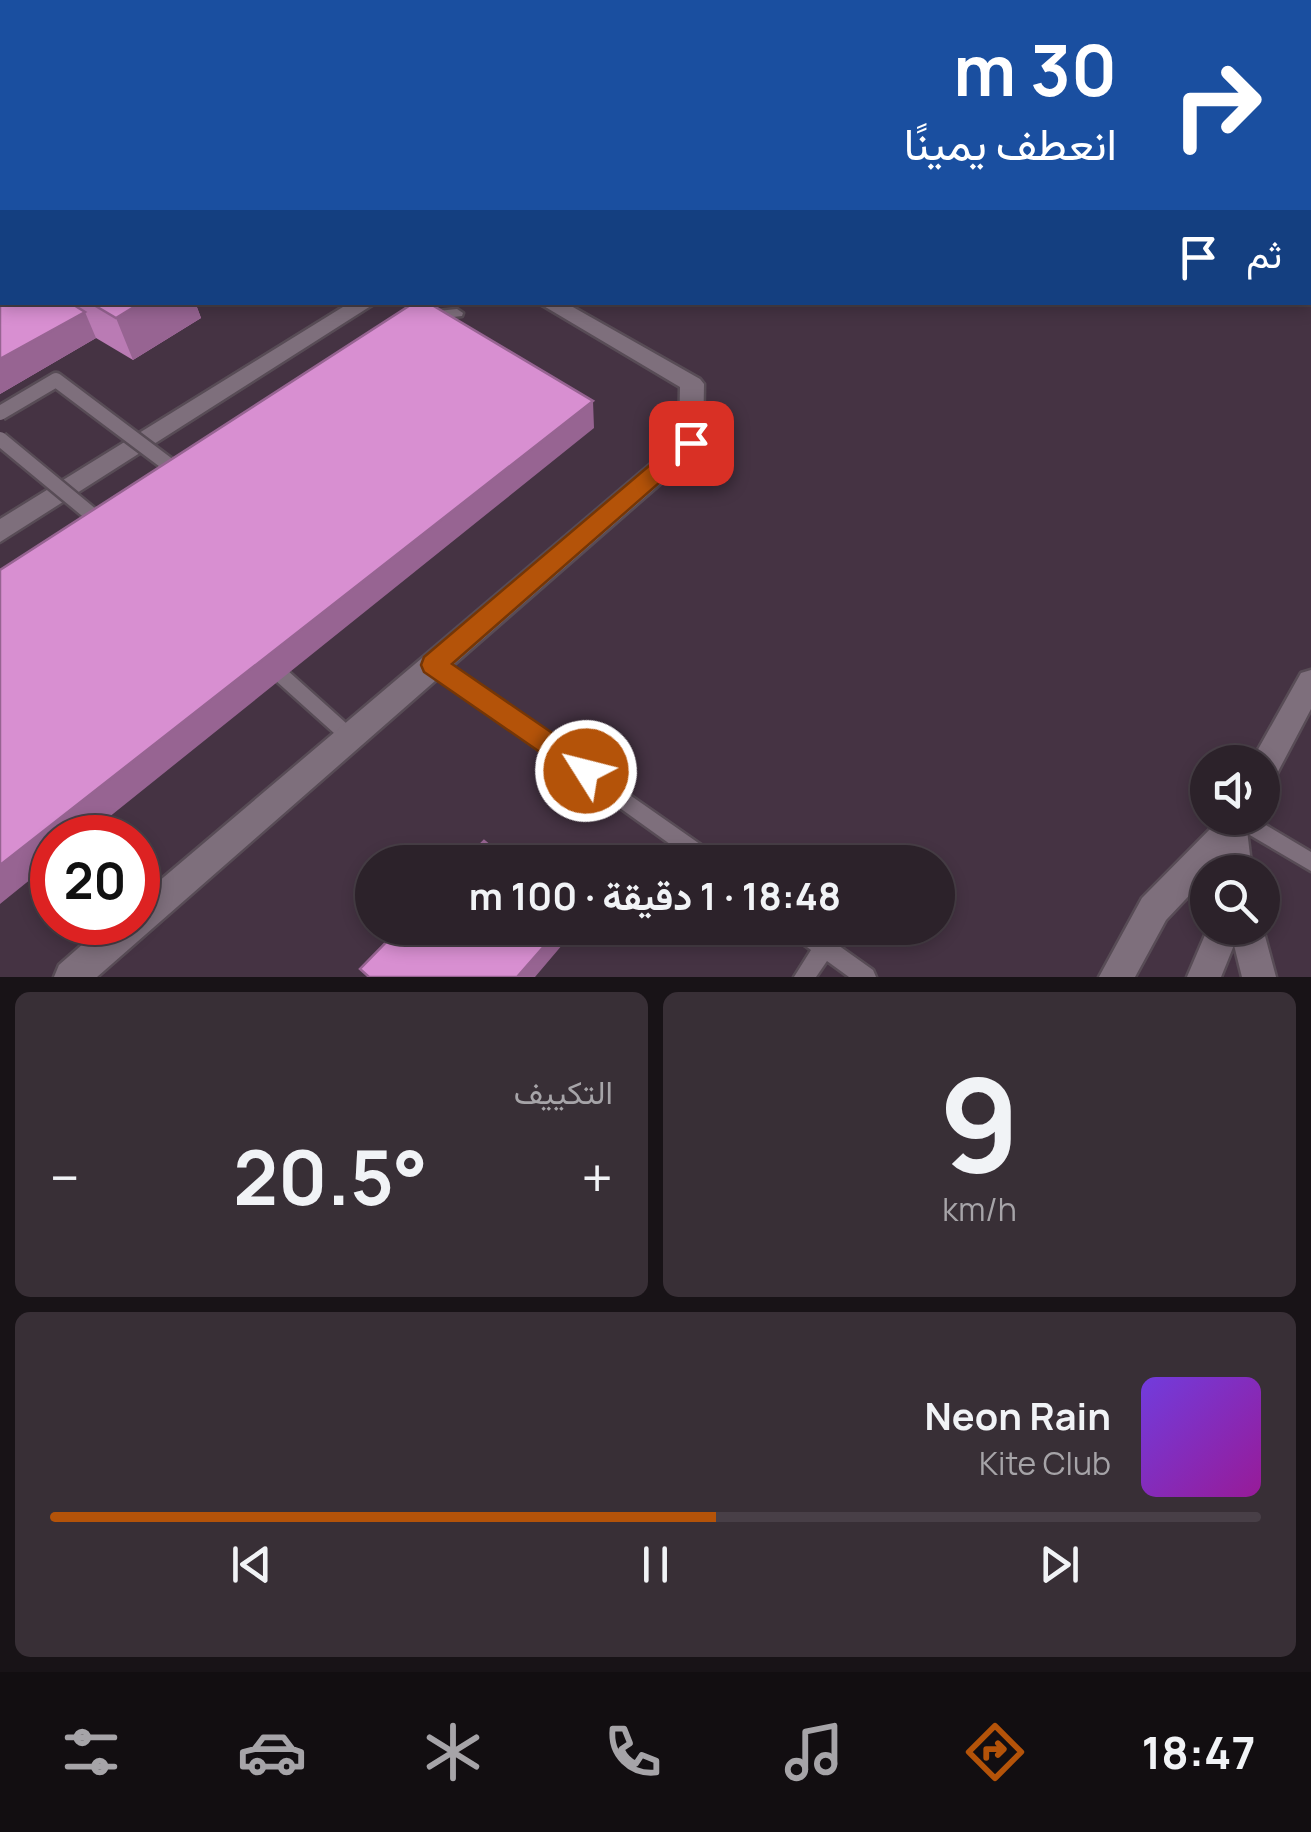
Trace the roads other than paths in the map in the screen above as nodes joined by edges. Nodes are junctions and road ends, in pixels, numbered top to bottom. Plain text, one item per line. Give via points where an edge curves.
1 (362, 305) edge
2 (552, 305) edge
3 (457, 313) dead end
4 (410, 317) edge
5 (0, 413) edge
6 (0, 439) edge
7 (185, 454) edge
8 (169, 465) junction
9 (154, 475) edge
10 (107, 528) edge
11 (0, 532) edge
12 (255, 652) edge
13 (434, 665) junction
14 (1311, 682) edge
15 (350, 736) junction
16 (1276, 745) edge
17 (1222, 835) edge
18 (1261, 835) edge
19 (686, 845) edge
20 (1311, 862) edge
21 (160, 900) edge
22 (108, 945) edge
23 (822, 945) edge
24 (1218, 945) edge
25 (1251, 945) edge
26 (825, 947) junction
27 (71, 977) edge
28 (804, 977) edge
29 (866, 977) edge
30 (1116, 977) edge
31 (1204, 977) edge
32 (1258, 977) edge

1 - 11 street
2 - 13 street via 692,384 691,443
3 - 4 lane
5 - 8 lane, bridge via 56,380
6 - 10 lane, bridge
7 - 8 lane
8 - 9 lane
12 - 15 lane
13 - 15 street
13 - 19 lane
14 - 16 street
15 - 21 street
17 - 30 street via 1154,909
18 - 20 lane
22 - 27 street
23 - 26 lane
24 - 31 street
25 - 32 street
26 - 28 lane
26 - 29 lane

